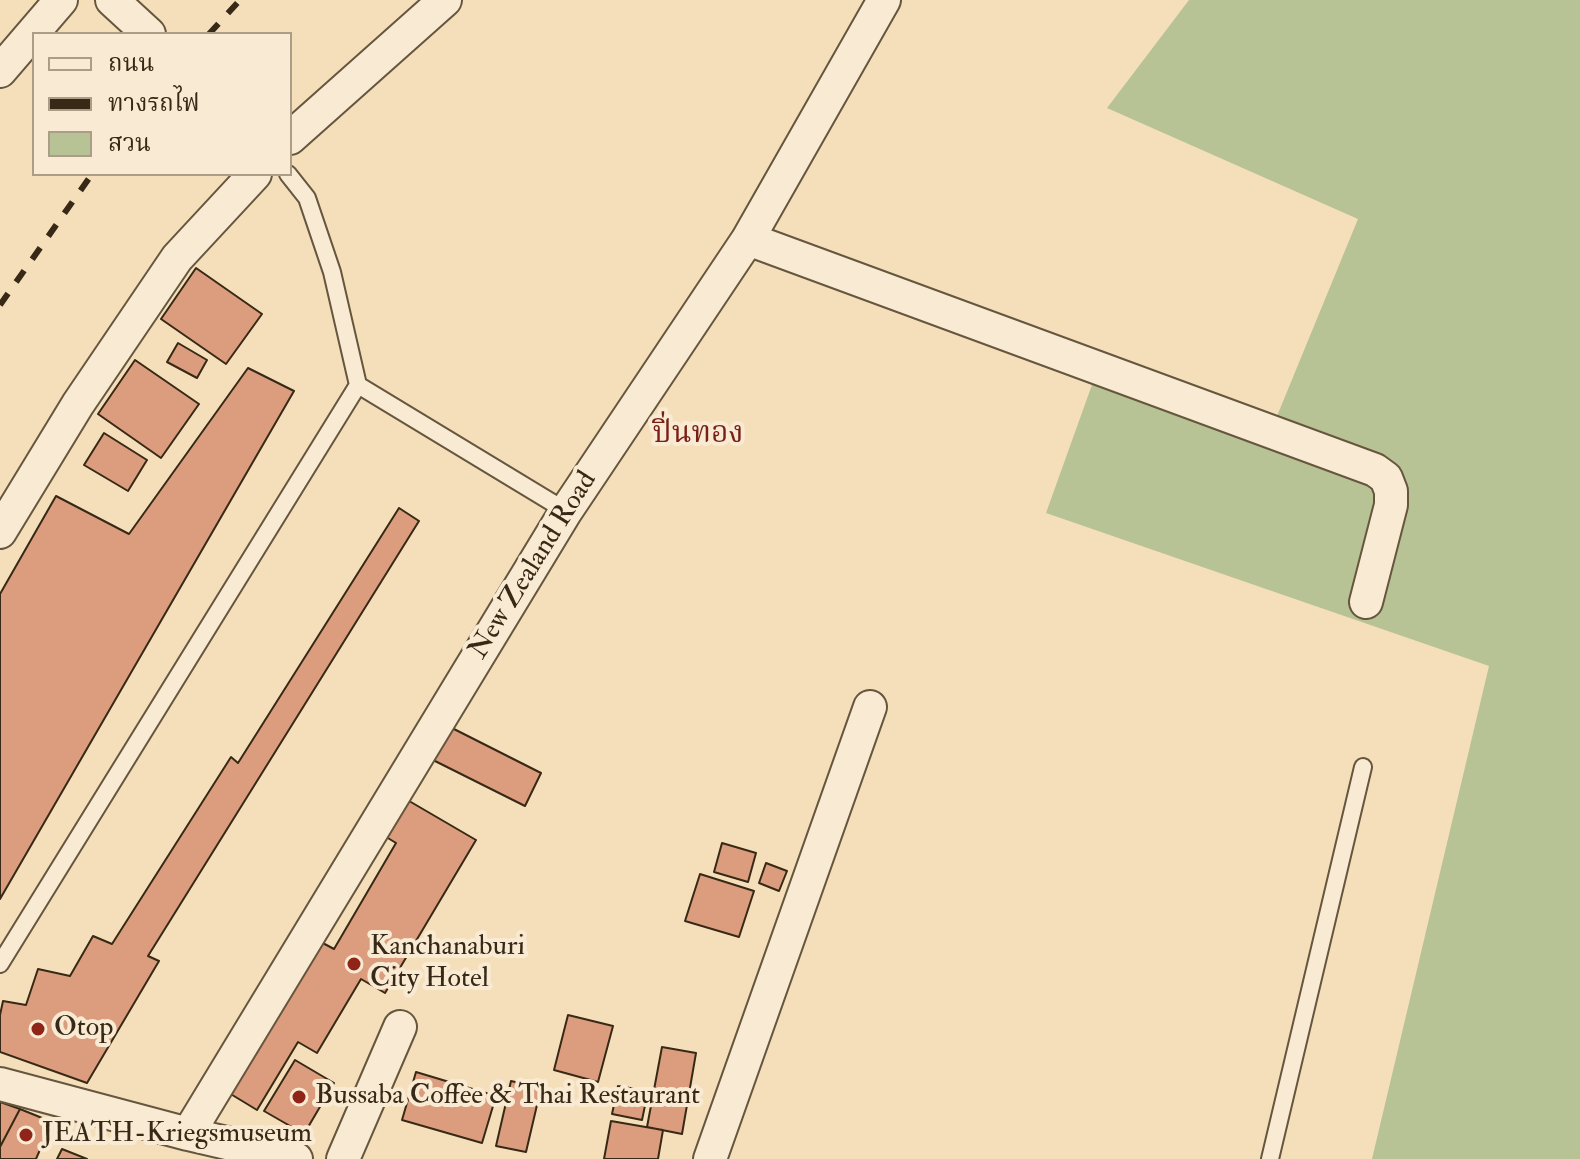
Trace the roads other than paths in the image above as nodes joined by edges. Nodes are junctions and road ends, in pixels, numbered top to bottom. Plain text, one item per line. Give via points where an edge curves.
1 (61, 0) edge
2 (112, 0) edge
3 (445, 0) edge
4 (884, 0) edge
5 (34, 32) edge
6 (147, 32) edge
7 (32, 34) edge
8 (0, 71) edge
9 (292, 136) edge
10 (253, 176) edge
11 (290, 176) edge
12 (748, 239) junction
13 (358, 385) junction
14 (566, 511) junction
15 (0, 532) edge
16 (1366, 602) dead end
17 (870, 707) dead end
18 (1363, 767) dead end
19 (0, 964) edge
20 (400, 1027) dead end
21 (0, 1084) edge
22 (188, 1134) junction
23 (296, 1159) edge
24 (343, 1159) edge
25 (710, 1159) edge
26 (1270, 1159) edge

1 - 5 street
2 - 6 street
3 - 9 street
4 - 12 street, New Zealand Road
7 - 8 street
10 - 15 street via 177,258
11 - 13 lane via 307,198 332,272
12 - 14 street, New Zealand Road
12 - 16 street via 1375,470 1386,478 1391,505
13 - 14 lane
13 - 19 lane
14 - 22 street, New Zealand Road
17 - 25 street
18 - 26 lane
20 - 24 street
21 - 22 street
22 - 23 street

